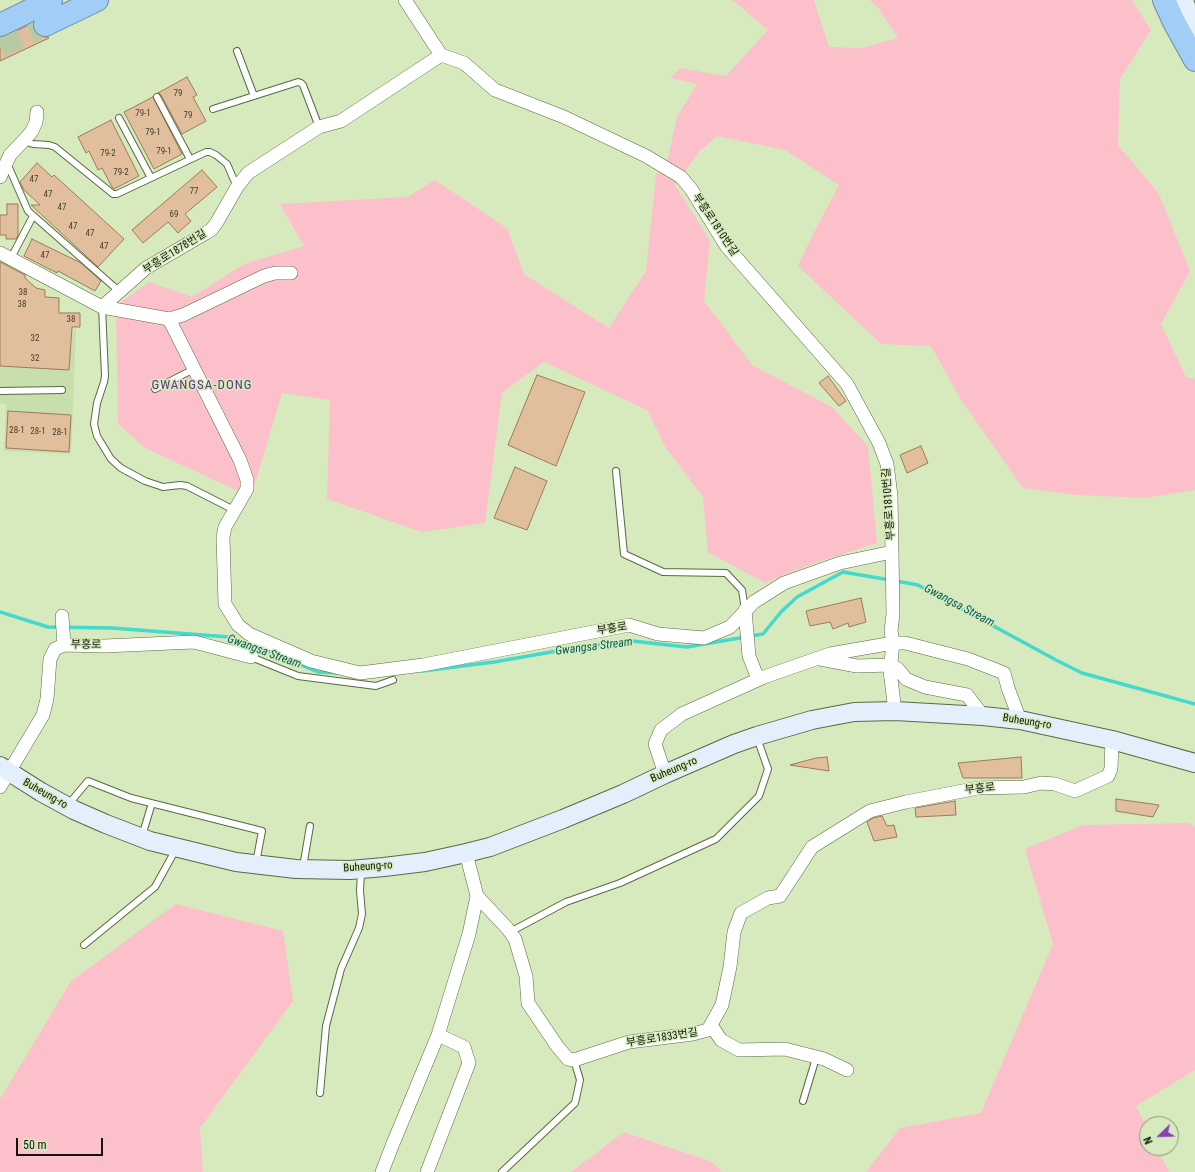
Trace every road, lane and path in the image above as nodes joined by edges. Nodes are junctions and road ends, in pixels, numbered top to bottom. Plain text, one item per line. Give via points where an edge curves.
1 (51, 0) edge
2 (97, 0) edge
3 (405, 0) edge
4 (1164, 0) edge
5 (1184, 0) edge
6 (0, 25) edge
7 (44, 25) tunnel mouth
8 (1195, 33) edge
9 (237, 51) dead end
10 (441, 55) junction
11 (1195, 60) edge
12 (254, 96) junction
13 (157, 97) dead end
14 (214, 108) dead end
15 (37, 112) dead end
16 (119, 118) dead end
17 (319, 127) junction
18 (24, 141) junction
19 (190, 159) junction
20 (7, 162) junction
21 (0, 177) edge
22 (151, 178) junction
23 (237, 186) junction
24 (33, 216) junction
25 (6, 256) edge
26 (291, 273) dead end
27 (120, 292) junction
28 (102, 308) junction
29 (169, 319) junction
30 (194, 369) junction
31 (155, 389) dead end
32 (62, 390) dead end
33 (0, 391) edge
34 (616, 471) dead end
35 (234, 510) junction
36 (892, 558) junction
37 (746, 614) junction
38 (62, 618) dead end
39 (255, 638) junction
40 (893, 643) junction
41 (64, 645) junction
42 (251, 655) junction
43 (816, 659) junction
44 (891, 665) junction
45 (758, 679) junction
46 (393, 680) dead end
47 (895, 711) junction
48 (983, 716) junction
49 (1020, 720) junction
50 (756, 736) junction
51 (1112, 740) junction
52 (1193, 761) edge
53 (665, 774) junction
54 (3, 775) edge
55 (152, 803) junction
56 (67, 806) junction
57 (310, 826) dead end
58 (142, 838) junction
59 (822, 842) joint
60 (177, 848) junction
61 (466, 854) junction
62 (256, 864) junction
63 (303, 869) junction
64 (361, 869) junction
65 (481, 901) junction
66 (508, 930) junction
67 (84, 945) dead end
68 (711, 1025) junction
69 (438, 1036) junction
70 (816, 1058) junction
71 (574, 1060) junction
72 (847, 1070) dead end
73 (320, 1093) dead end
74 (803, 1101) dead end
75 (382, 1172) edge
76 (427, 1172) edge
77 (502, 1172) edge

1 - 6 highway
2 - 7 highway
3 - 10 street
4 - 11 highway
5 - 8 main road
9 - 12 lane
10 - 17 street, 부흥로1878번길 via 341,121
10 - 36 street, 부흥로1810번길 via 464,64 495,90 564,117 646,156 681,177 727,247 847,384 879,443 887,464 891,496
12 - 14 lane
12 - 17 lane via 301,82
13 - 19 lane
15 - 18 street via 32,131
16 - 22 lane
17 - 23 street, 부흥로1878번길 via 253,169
18 - 20 street via 10,155
18 - 22 lane via 55,147 113,194
19 - 22 lane
19 - 23 lane via 206,152 216,155 227,164
20 - 21 street
20 - 24 lane via 26,208
23 - 27 street, 부흥로1878번길 via 212,229 146,268
24 - 25 lane
24 - 27 lane
25 - 28 street
26 - 29 street via 264,276 183,315
27 - 28 street, 부흥로1878번길
28 - 29 street
28 - 35 lane via 105,376 96,403 94,424 97,436 111,459 121,468 145,481 163,487 187,486
29 - 30 street
30 - 31 lane
30 - 35 street via 240,460 247,480 247,489
32 - 33 lane
34 - 37 lane via 624,554 663,572 726,573 742,590
35 - 39 street via 223,537 225,604 238,625
36 - 37 street, 부흥로 via 840,563 784,583 754,602
36 - 40 street, 부흥로1810번길
37 - 39 street, 부흥로 via 730,627 704,638 658,634 629,625 423,665 360,673 311,661
37 - 45 street via 750,656
38 - 41 street
39 - 42 street
40 - 43 street via 830,654
40 - 44 street
40 - 49 street via 905,643 968,659 1004,673
41 - 42 street, 부흥로 via 194,642
41 - 54 street, 부흥로 via 55,649 50,658 43,715
42 - 46 lane via 298,676 376,686
43 - 44 street via 857,666
43 - 45 street
44 - 47 street
44 - 48 street via 906,679 925,687 967,694
45 - 53 street via 682,714 661,730 655,744
47 - 48 main road, Buheung-ro
47 - 50 main road via 854,712 812,720
48 - 49 main road, Buheung-ro
49 - 51 main road, Buheung-ro
50 - 53 main road, Buheung-ro
50 - 66 lane via 768,769 759,796 716,839 620,883 566,902
51 - 52 main road, Buheung-ro
51 - 59 street, 부흥로 via 1111,769 1108,776 1075,791 1054,784 1041,783 1024,787 978,788 906,802 870,811
53 - 61 main road, Buheung-ro via 563,819
54 - 56 main road, Buheung-ro
55 - 56 lane via 88,781
55 - 58 lane
55 - 62 lane via 262,831
56 - 58 main road, Buheung-ro
57 - 63 lane
58 - 60 main road, Buheung-ro
59 - 68 street, 부흥로1833번길 via 812,847 780,896 768,898 740,913 734,932 722,1005
60 - 62 main road, Buheung-ro via 236,862
60 - 67 lane via 155,887
61 - 64 main road, Buheung-ro via 425,862
61 - 65 street
62 - 63 main road, Buheung-ro
63 - 64 main road, Buheung-ro
64 - 73 lane via 362,914 359,928 341,969 326,1026
65 - 66 street
65 - 69 street
66 - 71 street via 515,939 526,976 528,1003 557,1046 568,1058
68 - 70 street, 부흥로1833번길 via 721,1040 739,1050 784,1049
68 - 71 street, 부흥로1833번길 via 708,1030 694,1034 629,1042
69 - 75 street
69 - 76 street via 464,1047 469,1064
70 - 72 street, 부흥로1833번길
70 - 74 lane
71 - 77 lane via 580,1080 575,1103

